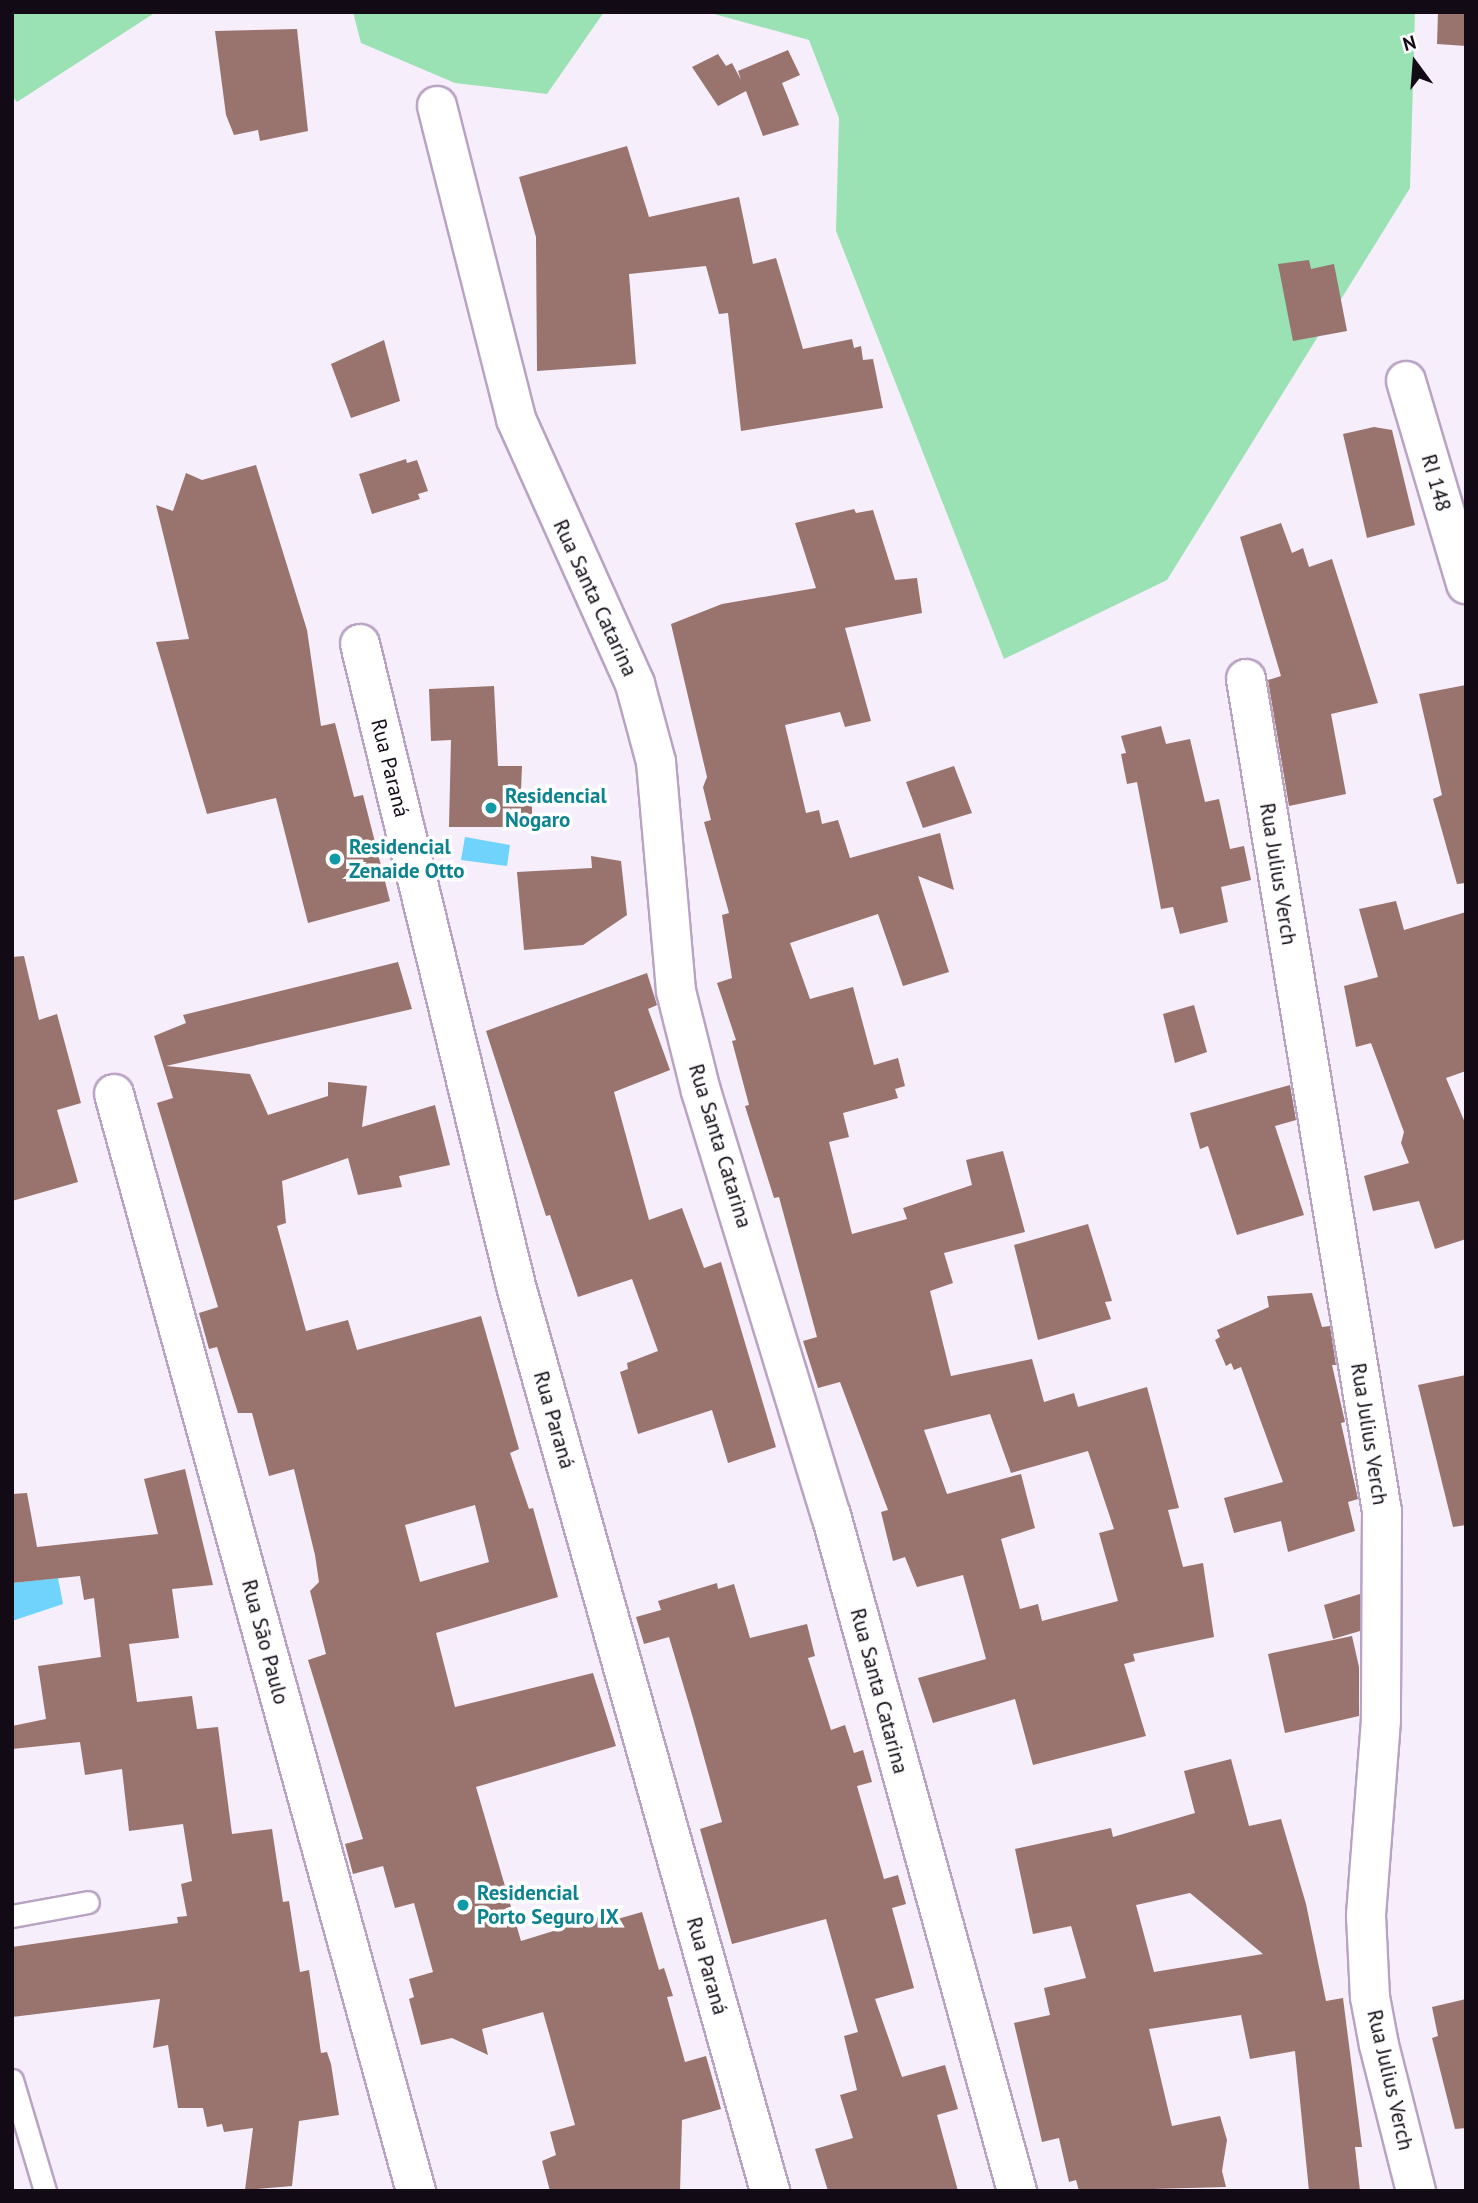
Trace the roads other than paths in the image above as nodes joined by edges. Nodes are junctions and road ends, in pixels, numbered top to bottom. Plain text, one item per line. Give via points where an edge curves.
1 (437, 106) dead end
2 (1406, 381) dead end
3 (1466, 584) edge
4 (360, 644) dead end
5 (1246, 679) dead end
6 (114, 1094) dead end
7 (88, 1902) dead end
8 (12, 1916) edge
9 (12, 2080) edge
10 (45, 2191) edge
11 (416, 2191) edge
12 (770, 2191) edge
13 (1017, 2191) edge
14 (1416, 2191) edge

1 - 13 street, Rua Santa Catarina via 516,419 635,684 656,762 676,991 701,1091 831,1516
2 - 3 street, RI 148
4 - 12 street, Rua Paraná via 516,1286
5 - 14 street, Rua Julius Verch via 1382,1511 1381,1720 1366,1916 1370,1997
6 - 11 street, Rua São Paulo
7 - 8 lane
9 - 10 lane

